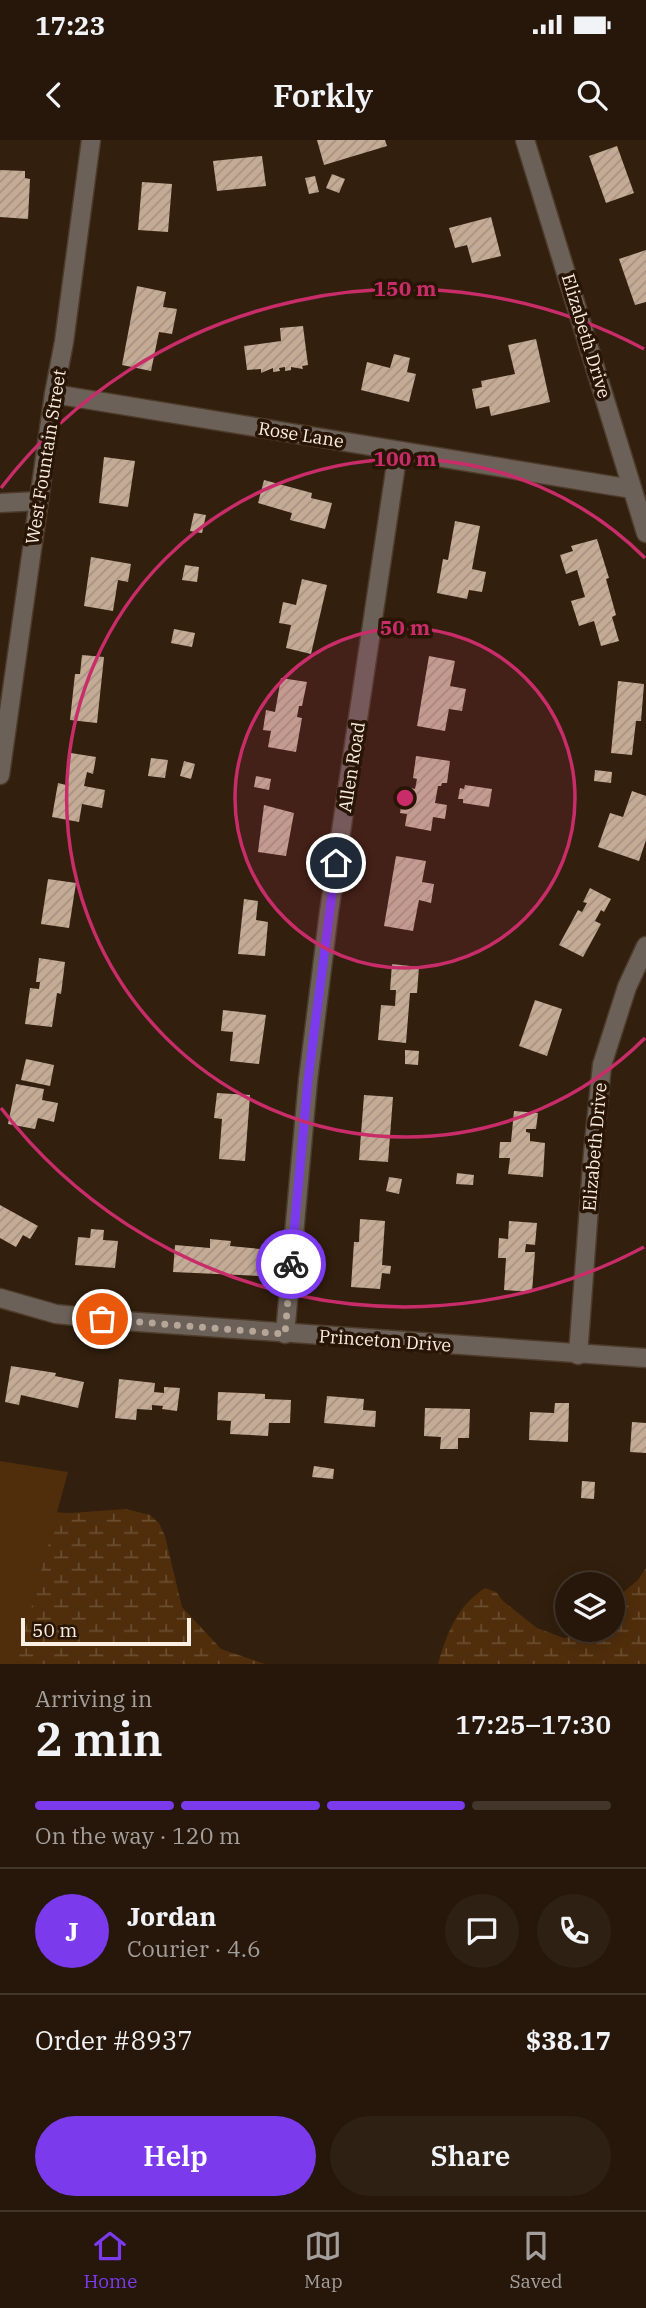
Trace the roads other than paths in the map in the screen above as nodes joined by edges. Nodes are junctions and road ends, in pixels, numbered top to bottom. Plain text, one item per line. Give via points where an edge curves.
1 (91, 140) edge
2 (525, 140) edge
3 (54, 394) junction
4 (398, 451) junction
5 (632, 489) junction
6 (39, 501) junction
7 (0, 503) edge
8 (646, 533) edge
9 (0, 775) edge
10 (646, 946) edge
11 (0, 1298) edge
12 (285, 1334) junction
13 (578, 1355) junction
14 (646, 1358) edge

1 - 3 street, West Fountain Street
2 - 5 street, Elizabeth Drive
3 - 4 street, Rose Lane
3 - 6 street, West Fountain Street
4 - 5 street, Rose Lane
4 - 12 street, Allen Road via 329,912
5 - 8 street, Elizabeth Drive
6 - 7 street
6 - 9 street, West Fountain Street
10 - 13 street, Elizabeth Drive via 623,996 602,1065
11 - 12 street, Princeton Drive via 56,1314
12 - 13 street, Princeton Drive
13 - 14 street, Princeton Drive

